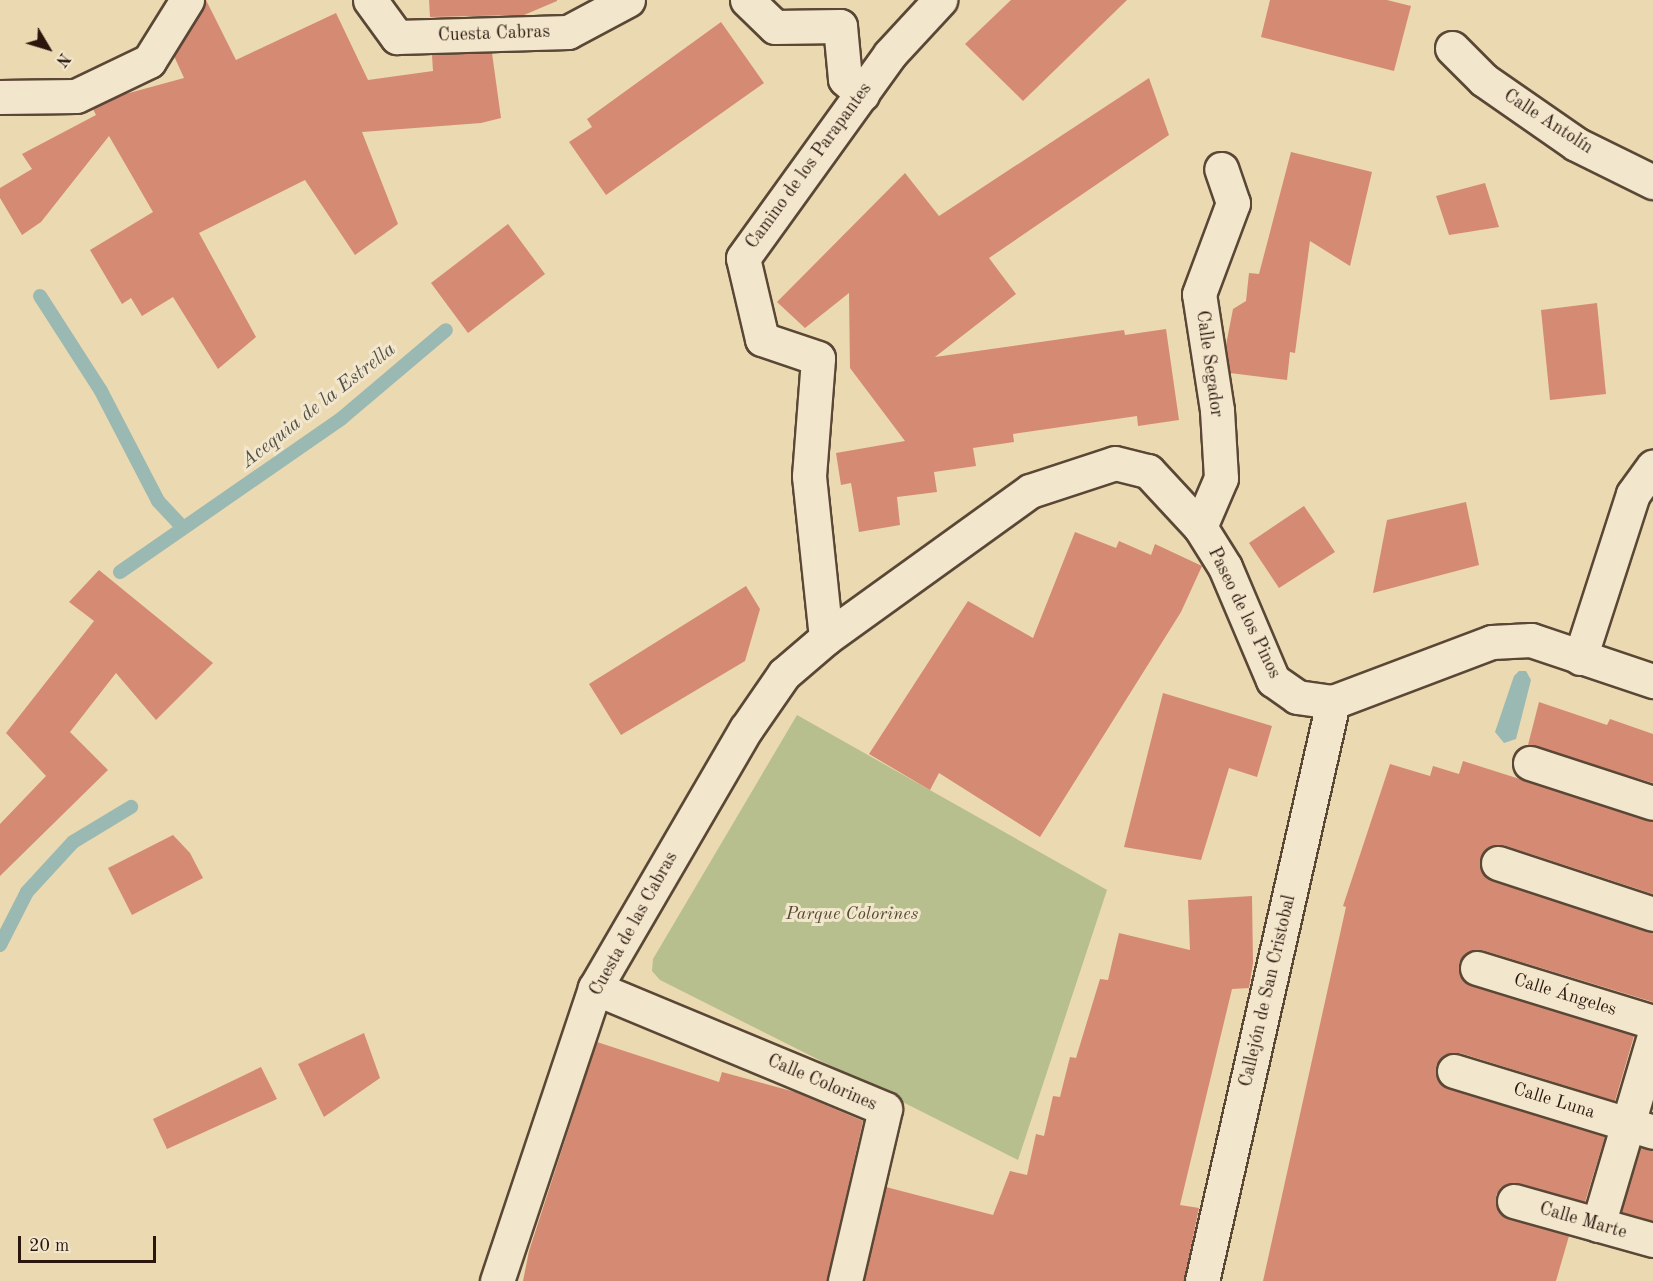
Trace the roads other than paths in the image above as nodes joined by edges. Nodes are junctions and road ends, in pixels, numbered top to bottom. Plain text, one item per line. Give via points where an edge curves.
1 (188, 0) edge
2 (370, 0) edge
3 (628, 0) edge
4 (747, 0) edge
5 (940, 0) edge
6 (1452, 48) dead end
7 (862, 94) junction
8 (0, 97) edge
9 (1221, 169) dead end
10 (1653, 182) edge
11 (1653, 466) edge
12 (1200, 527) junction
13 (826, 638) junction
14 (1580, 658) junction
15 (1653, 681) edge
16 (1333, 702) junction
17 (1530, 763) dead end
18 (1653, 803) edge
19 (1498, 863) dead end
20 (1653, 915) edge
21 (1477, 968) dead end
22 (596, 988) junction
23 (1653, 1022) edge
24 (1653, 1039) edge
25 (1454, 1071) dead end
26 (1640, 1128) edge
27 (1514, 1201) dead end
28 (1598, 1225) junction
29 (1653, 1240) edge
30 (497, 1281) edge
31 (845, 1281) edge
32 (1202, 1281) edge

1 - 8 street via 148,61 76,96
2 - 3 street, Cuesta Cabras via 397,37 568,32
4 - 7 street via 775,27 840,26 845,79
5 - 7 street, Camino de los Parapantes via 890,54
6 - 10 street, Calle Antolín via 1484,80 1576,144
7 - 13 street, Camino de los Parapantes via 743,258 762,339 818,358 809,476
9 - 12 street, Calle Segador via 1233,203 1199,294 1217,410 1221,478
11 - 14 street via 1633,494
12 - 13 street, Paseo de los Pinos via 1148,471 1115,463 1030,491
12 - 16 street, Paseo de los Pinos via 1226,567 1273,680 1297,697
13 - 22 street, Cuesta de las Cabras via 784,674 746,729
14 - 15 street, Paseo de los Pinos
14 - 16 street, Paseo de los Pinos via 1531,640 1492,642
16 - 32 street, Callejón de San Cristobal
17 - 18 street
19 - 20 street
21 - 23 street, Calle Ángeles
22 - 30 street, Cuesta de las Cabras
22 - 31 street, Calle Colorines via 885,1109
24 - 26 street
25 - 26 street, Calle Luna
26 - 28 street
27 - 28 street, Calle Marte
28 - 29 street, Calle Marte

